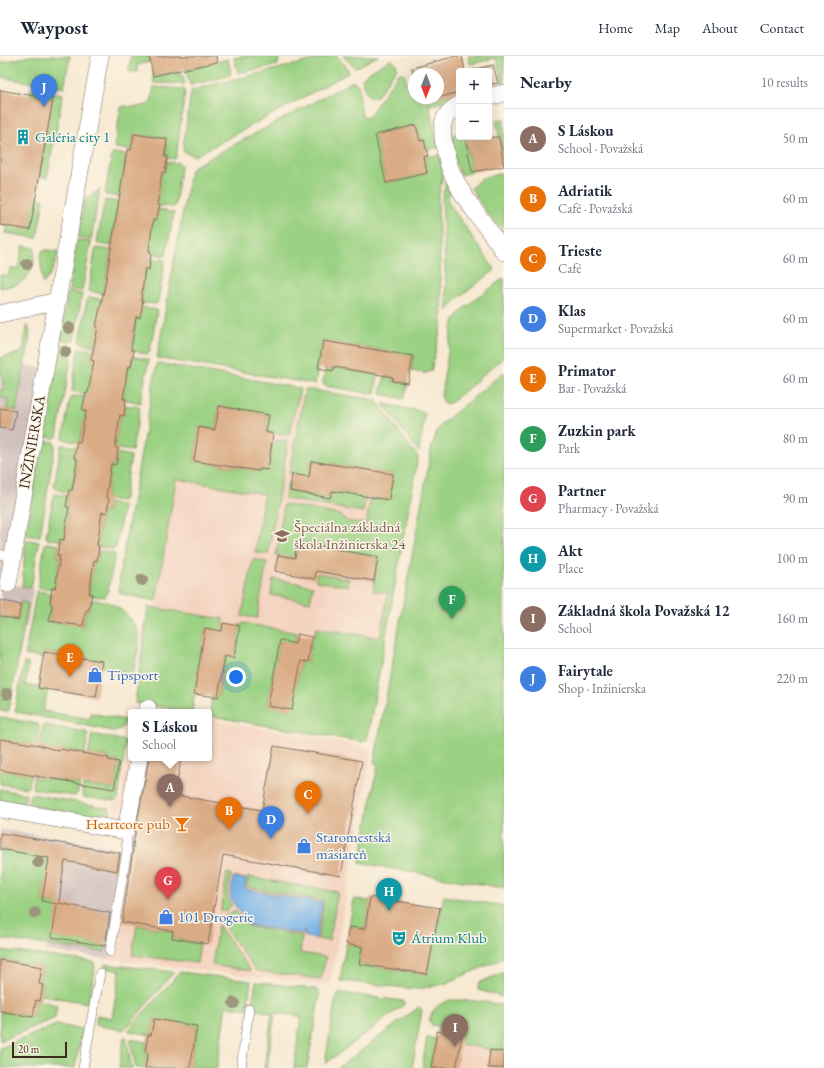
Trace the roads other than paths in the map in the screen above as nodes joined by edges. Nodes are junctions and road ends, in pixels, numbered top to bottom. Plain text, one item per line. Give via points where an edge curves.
1 (100, 56) edge
2 (504, 93) edge
3 (492, 96) edge
4 (456, 108) edge
5 (504, 252) edge
6 (57, 301) junction
7 (0, 314) edge
8 (6, 556) edge
9 (8, 584) dead end
10 (138, 761) edge
11 (0, 809) edge
12 (126, 831) junction
13 (110, 952) dead end
14 (100, 973) dead end
15 (249, 1009) dead end
16 (82, 1068) edge
17 (241, 1068) edge

1 - 6 street, INŽINIERSKA
2 - 3 street
4 - 5 street via 448,113 442,127 449,165 461,190
6 - 7 street
6 - 8 street, INŽINIERSKA
8 - 9 street, INŽINIERSKA
10 - 12 street
11 - 12 street
12 - 13 lane via 126,850
14 - 16 lane
15 - 17 lane

